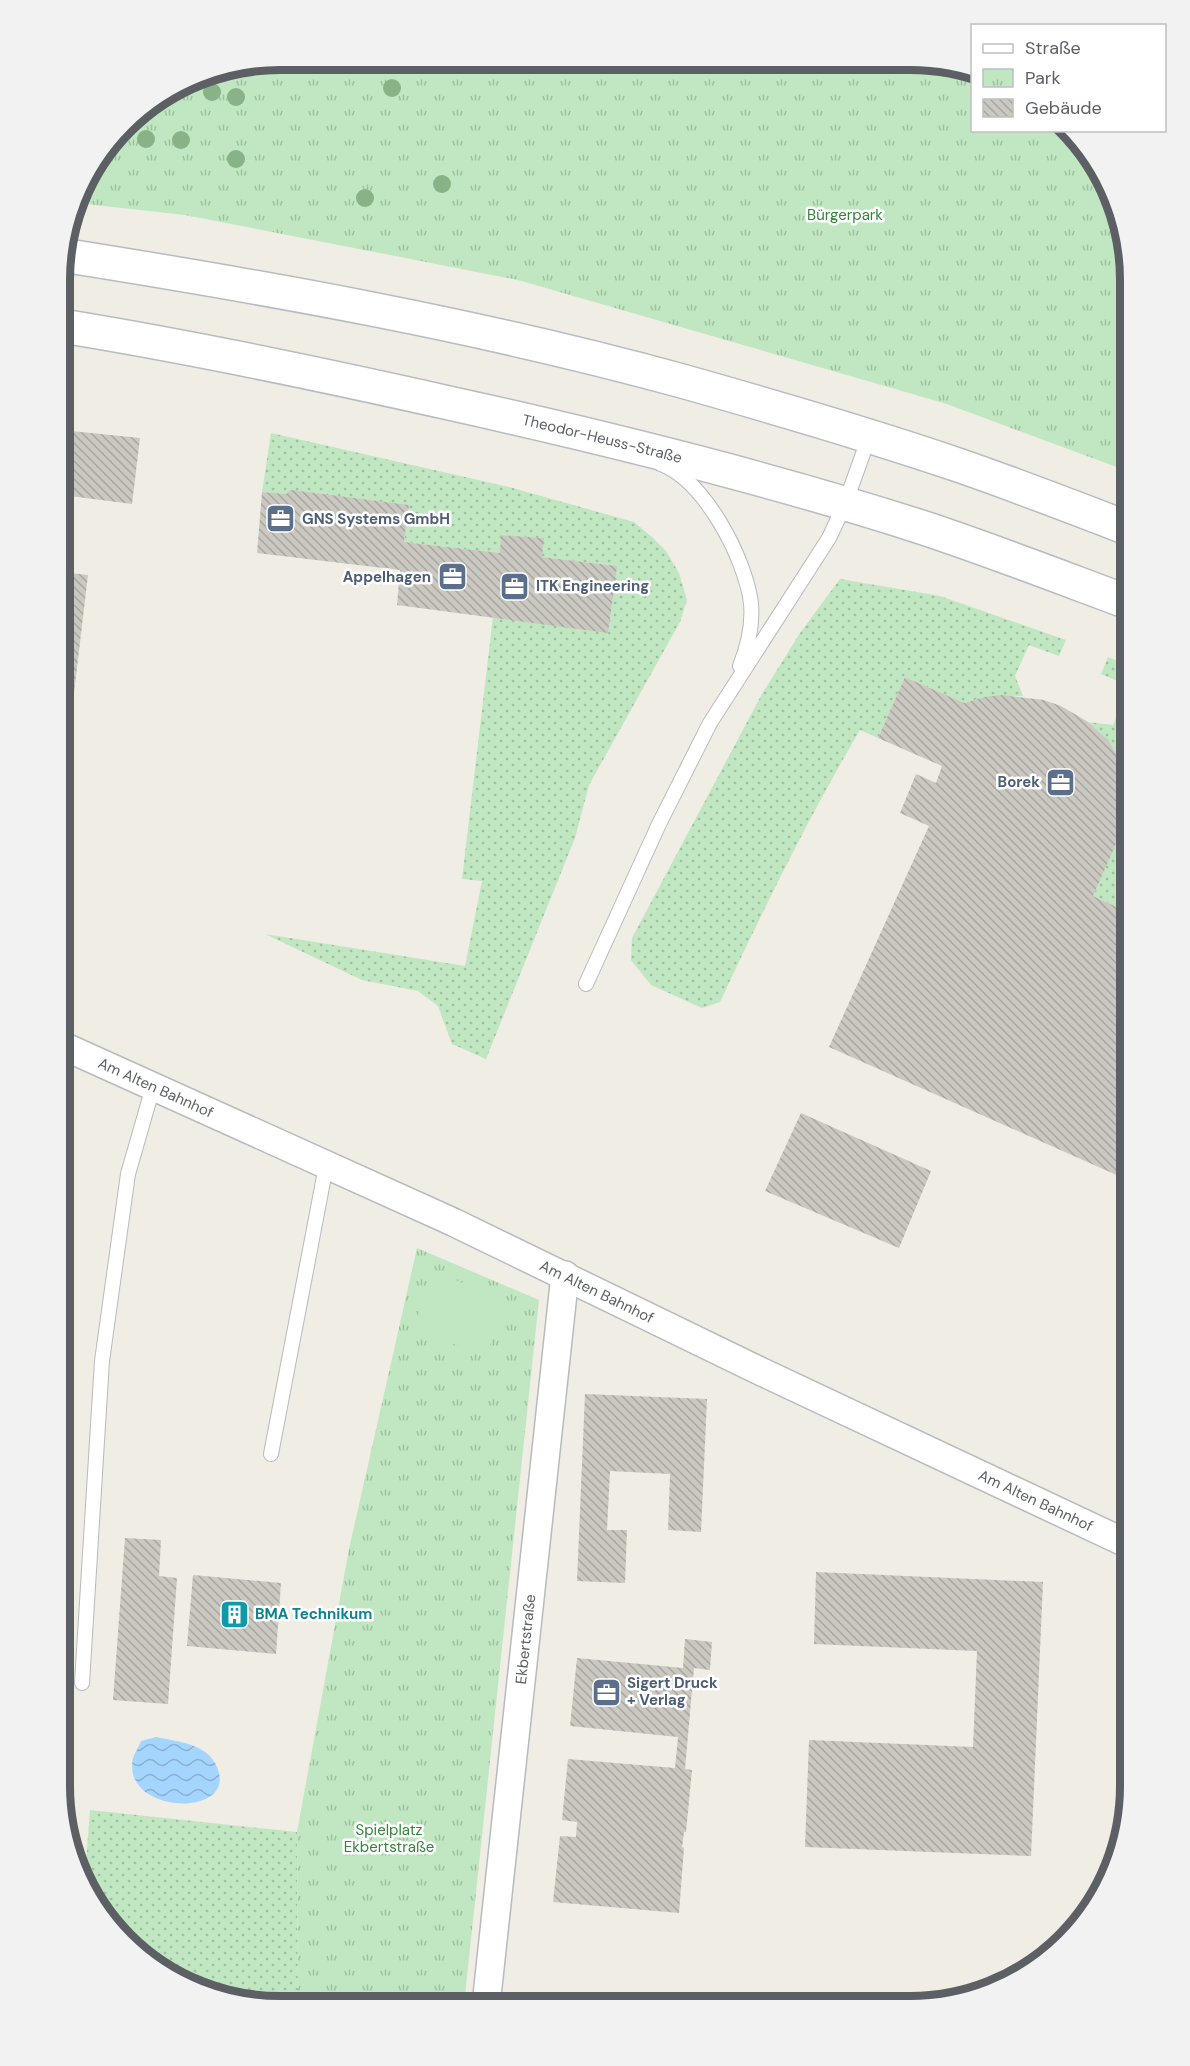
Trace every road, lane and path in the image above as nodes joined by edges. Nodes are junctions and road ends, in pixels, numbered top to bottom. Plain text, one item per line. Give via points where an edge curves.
1 (72, 257) edge
2 (70, 327) edge
3 (572, 430) junction
4 (869, 437) junction
5 (845, 504) junction
6 (1120, 525) edge
7 (1120, 599) edge
8 (710, 723) junction
9 (586, 984) dead end
10 (70, 1049) edge
11 (153, 1087) junction
12 (326, 1166) junction
13 (565, 1275) junction
14 (271, 1454) dead end
15 (1119, 1540) edge
16 (82, 1683) dead end
17 (487, 1996) edge

1 - 4 main road via 375,310 559,350 692,384
2 - 3 main road, Theodor-Heuss-Straße via 184,347
3 - 5 main road, Theodor-Heuss-Straße
3 - 8 lane via 665,466 694,487 731,542 751,603 751,627 747,649
4 - 5 lane
4 - 6 main road
5 - 7 main road, Theodor-Heuss-Straße
5 - 8 lane via 823,549
8 - 9 lane
10 - 11 street, Am Alten Bahnhof
11 - 12 street, Am Alten Bahnhof
11 - 16 lane via 128,1174 102,1361
12 - 13 street, Am Alten Bahnhof
12 - 14 lane
13 - 15 street, Am Alten Bahnhof
13 - 17 street, Ekbertstraße

